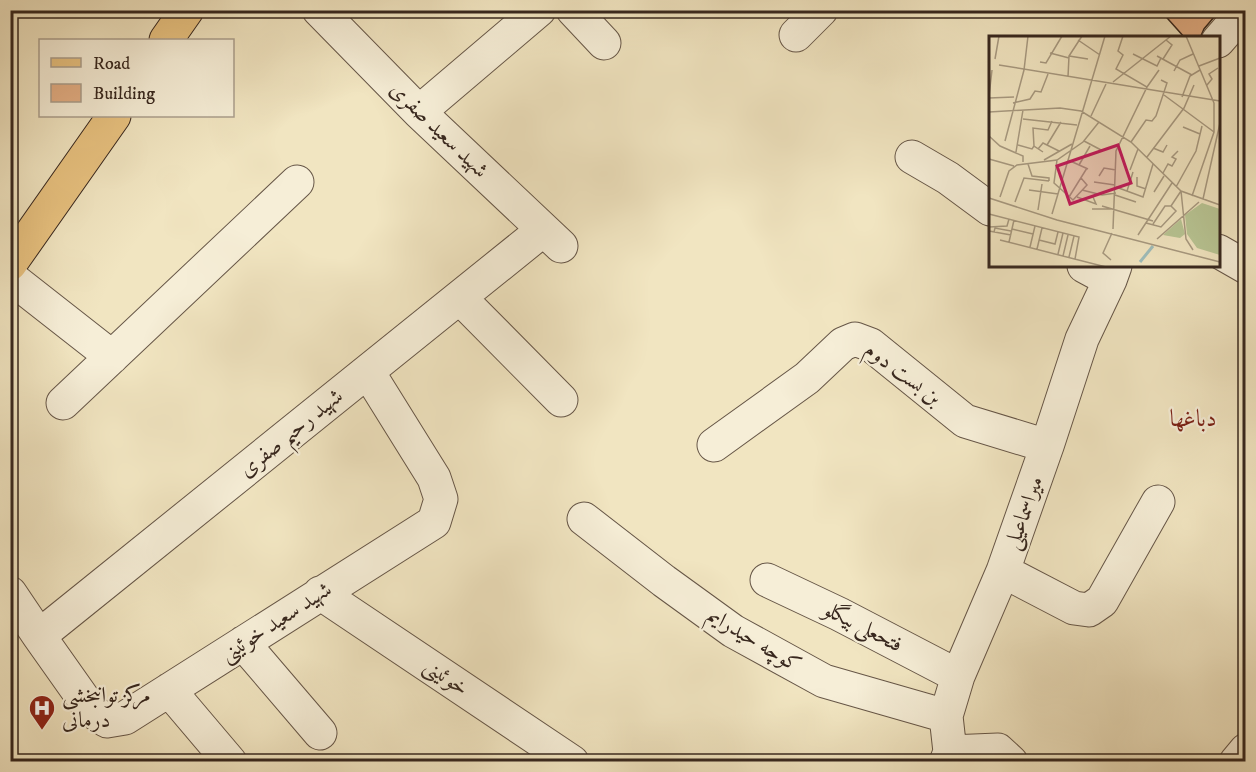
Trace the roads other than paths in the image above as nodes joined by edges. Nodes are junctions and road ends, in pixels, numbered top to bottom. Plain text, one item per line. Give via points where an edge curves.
1 (187, 10) edge
2 (319, 10) edge
3 (539, 10) edge
4 (573, 10) edge
5 (821, 10) edge
6 (1245, 10) edge
7 (796, 35) dead end
8 (167, 39) edge
9 (1220, 39) edge
10 (604, 43) dead end
11 (419, 112) junction
12 (113, 117) edge
13 (912, 157) dead end
14 (297, 182) dead end
15 (989, 208) edge
16 (552, 238) joint
17 (1220, 252) edge
18 (10, 264) edge
19 (1245, 267) edge
20 (1103, 270) edge
21 (10, 277) edge
22 (460, 298) junction
23 (112, 357) junction
24 (368, 372) junction
25 (561, 399) dead end
26 (63, 402) dead end
27 (714, 445) dead end
28 (1047, 446) junction
29 (1158, 502) dead end
30 (584, 519) dead end
31 (1003, 571) junction
32 (767, 580) dead end
33 (10, 593) edge
34 (320, 593) junction
35 (39, 636) junction
36 (243, 643) junction
37 (958, 676) junction
38 (169, 690) junction
39 (946, 716) junction
40 (320, 733) dead end
41 (1245, 750) edge
42 (948, 757) edge
43 (230, 762) edge
44 (572, 762) edge
45 (1011, 762) edge
46 (1236, 762) edge

1 - 8 main road
2 - 11 street, شهید سعید صفری
3 - 11 street
4 - 10 street
5 - 7 street
6 - 9 street
11 - 16 street, شهید سعید صفری
12 - 18 main road
13 - 15 street
14 - 23 street
16 - 22 street, شهید رحیم صفری
17 - 19 street
20 - 28 street, میراسماعیلی
21 - 23 street
22 - 24 street, شهید رحیم صفری
22 - 25 street
23 - 26 street
24 - 34 street, شهید سعید خوئینی via 434,478 441,499 434,522
24 - 35 street, شهید رحیم صفری
27 - 28 street, بن بست دوم via 807,378 843,344 855,339 871,345 965,421
28 - 31 street, میراسماعیلی
29 - 31 street via 1102,601 1089,610 1074,608
30 - 39 street, کوچه حیدرایم via 733,631 824,681
31 - 37 street, میراسماعیلی
32 - 37 street, فتحعلی بیگلو
33 - 35 street, شهید سعید خوئینی
34 - 36 street, شهید سعید خوئینی
34 - 44 street, خوئینی
35 - 38 street, شهید سعید خوئینی via 92,711 107,721 125,718
36 - 38 street, شهید سعید خوئینی
36 - 40 street
37 - 39 street, میراسماعیلی
38 - 43 street
39 - 42 street, میراسماعیلی
41 - 46 street
42 - 45 street via 998,750

